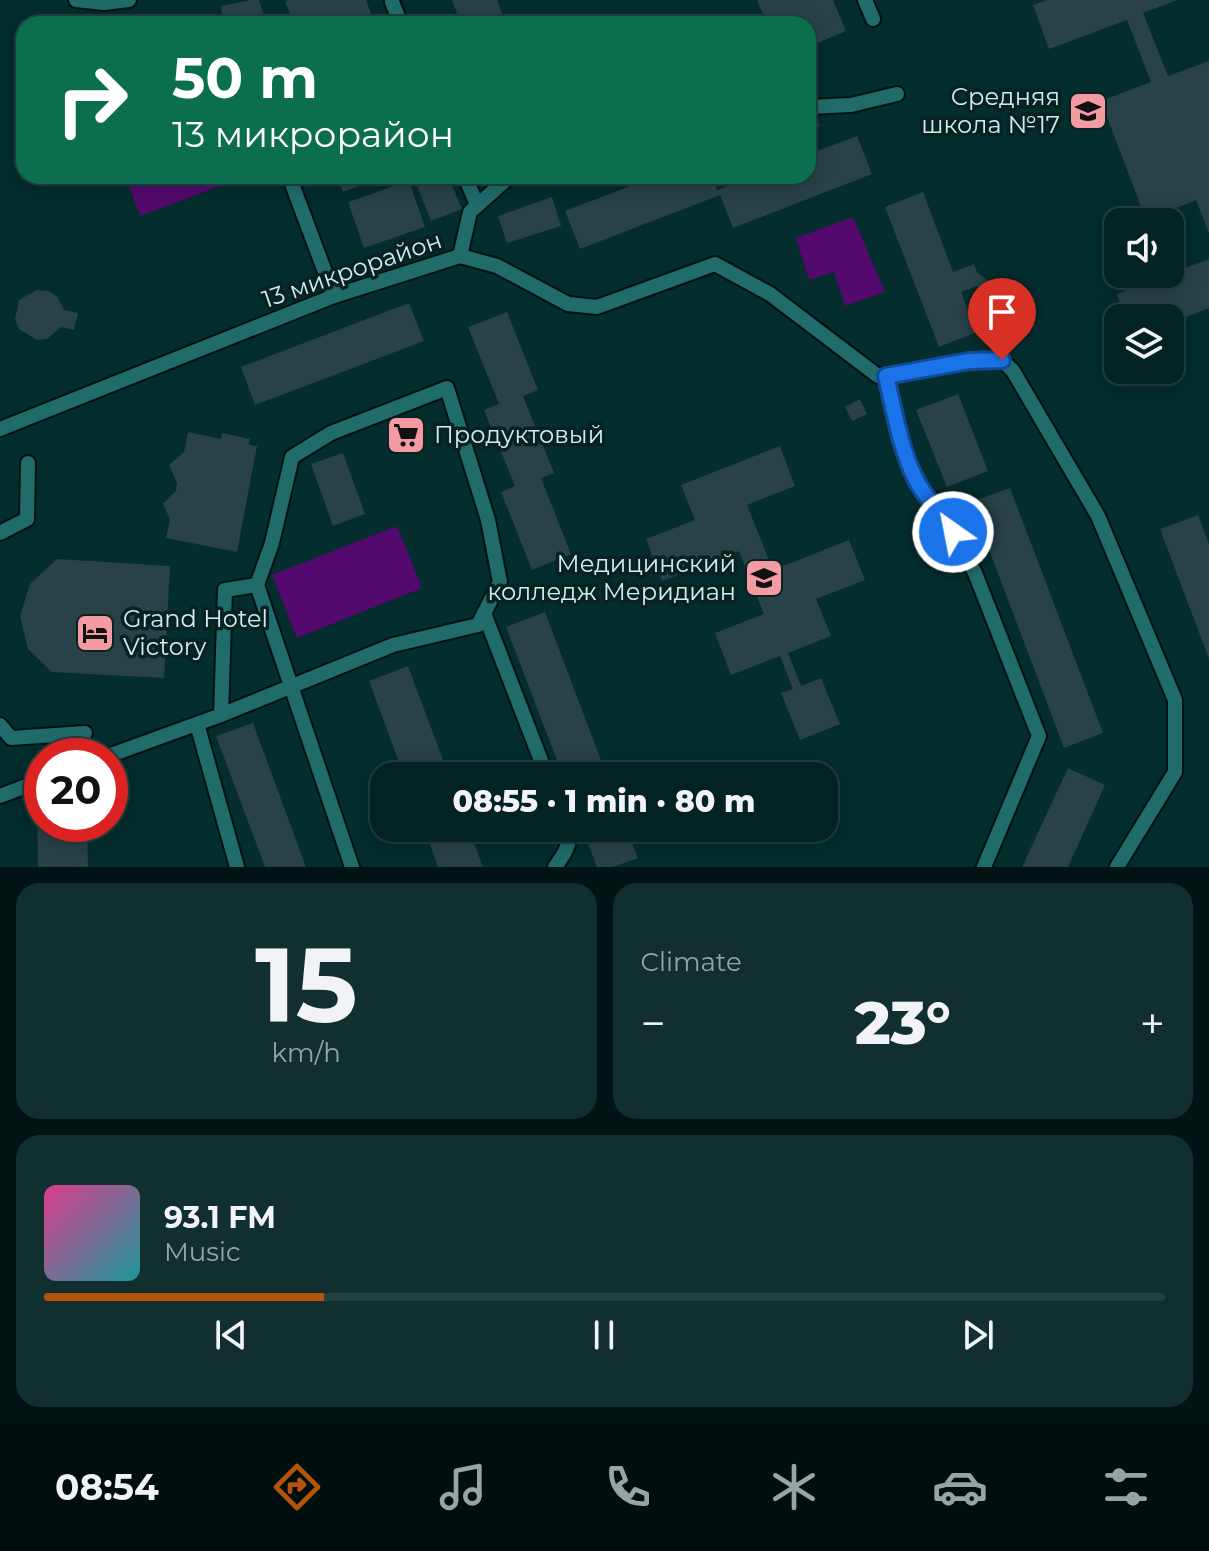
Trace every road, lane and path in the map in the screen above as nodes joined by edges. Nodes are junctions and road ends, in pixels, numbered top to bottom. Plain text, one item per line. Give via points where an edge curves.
1 (76, 0) edge
2 (129, 0) edge
3 (865, 0) edge
4 (873, 19) dead end
5 (897, 94) dead end
6 (816, 107) edge
7 (292, 184) edge
8 (468, 184) edge
9 (501, 184) edge
10 (477, 205) junction
11 (460, 256) junction
12 (334, 296) junction
13 (886, 376) junction
14 (0, 429) edge
15 (28, 463) dead end
16 (0, 533) edge
17 (257, 585) junction
18 (484, 613) junction
19 (288, 685) junction
20 (221, 715) junction
21 (197, 724) junction
22 (0, 725) edge
23 (85, 733) dead end
24 (128, 749) edge
25 (542, 762) edge
26 (24, 787) edge
27 (0, 796) edge
28 (568, 842) edge
29 (237, 867) edge
30 (352, 867) edge
31 (555, 867) edge
32 (984, 867) edge
33 (1117, 867) edge

1 - 2 lane
3 - 4 lane
5 - 6 lane
7 - 12 lane
8 - 10 lane
9 - 10 lane
10 - 11 lane via 470,212
11 - 12 lane, 13 микрорайон
11 - 13 lane, 13 микрорайон via 497,266 568,304 597,307 715,264 770,294 878,376
12 - 14 lane, 13 микрорайон
13 - 32 lane via 917,482 942,511 975,573 1039,736
13 - 33 lane via 1002,360 1098,516 1175,700 1175,772
15 - 16 lane via 27,519
17 - 18 lane via 292,457 331,433 447,388 488,520 500,582
17 - 19 lane
17 - 20 lane via 225,590
18 - 19 lane via 478,625 393,645
18 - 25 lane
19 - 20 lane
19 - 30 lane
20 - 21 lane
21 - 24 lane
21 - 29 lane
22 - 23 lane via 11,738
26 - 27 lane
28 - 31 lane

